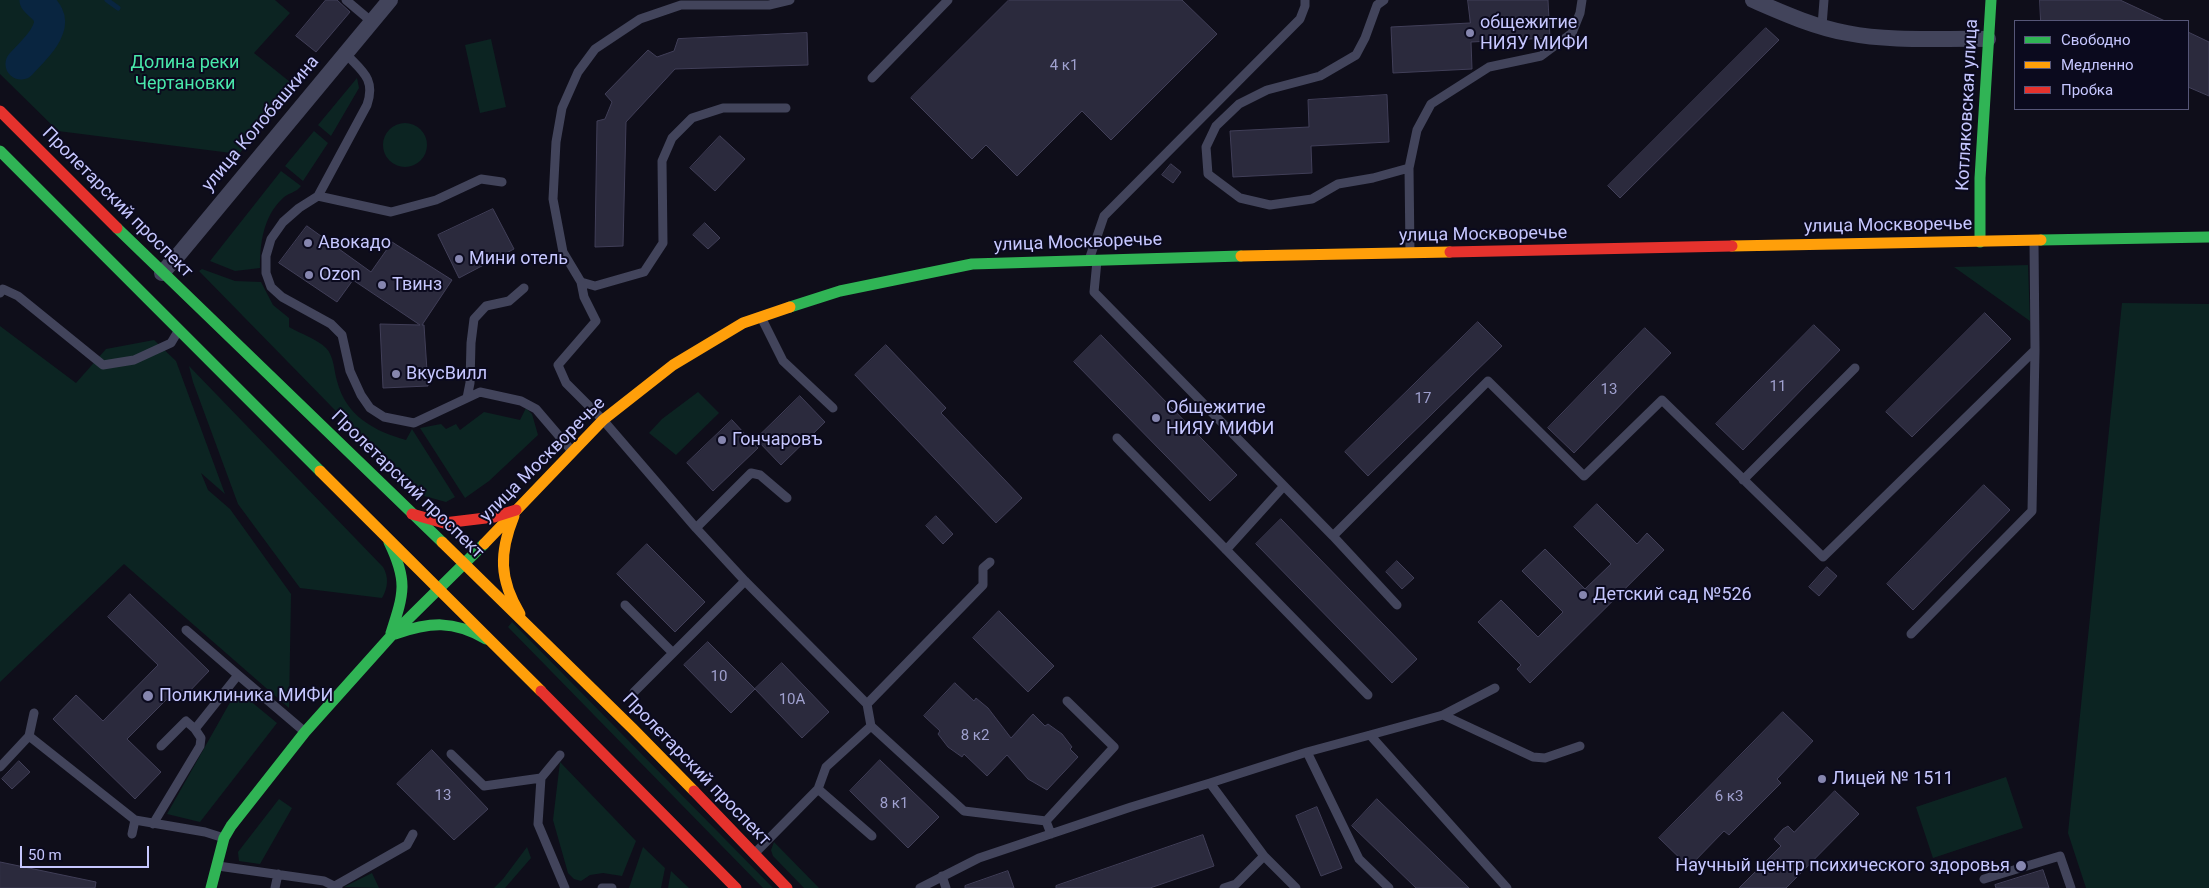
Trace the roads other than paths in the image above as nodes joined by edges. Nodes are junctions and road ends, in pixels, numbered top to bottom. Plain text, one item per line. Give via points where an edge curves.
1 (346, 0) edge
2 (390, 0) edge
3 (790, 0) edge
4 (948, 0) edge
5 (1305, 0) edge
6 (1384, 0) edge
7 (1582, 0) edge
8 (1753, 0) edge
9 (1824, 0) edge
10 (1991, 0) edge
11 (372, 22) junction
12 (1822, 26) junction
13 (1988, 39) junction
14 (346, 54) junction
15 (872, 78) dead end
16 (786, 108) dead end
17 (0, 111) edge
18 (0, 151) edge
19 (1409, 168) junction
20 (502, 182) dead end
21 (318, 196) junction
22 (2209, 236) edge
23 (2034, 240) junction
24 (1980, 242) junction
25 (1410, 254) junction
26 (1093, 259) junction
27 (162, 273) junction
28 (581, 282) junction
29 (524, 288) dead end
30 (0, 292) edge
31 (761, 317) junction
32 (179, 331) junction
33 (2035, 350) junction
34 (1855, 368) dead end
35 (467, 398) junction
36 (834, 408) dead end
37 (603, 420) junction
38 (1117, 438) dead end
39 (572, 451) junction
40 (1743, 480) junction
41 (1284, 486) junction
42 (787, 498) dead end
43 (516, 510) junction
44 (412, 514) junction
45 (696, 528) junction
46 (1333, 536) junction
47 (387, 538) junction
48 (1226, 550) junction
49 (990, 562) dead end
50 (464, 564) junction
51 (744, 581) junction
52 (439, 589) junction
53 (625, 605) dead end
54 (1398, 605) dead end
55 (524, 621) junction
56 (186, 630) dead end
57 (1911, 634) dead end
58 (391, 636) junction
59 (498, 646) junction
60 (673, 653) junction
61 (238, 675) junction
62 (1496, 688) dead end
63 (634, 692) dead end
64 (1368, 695) dead end
65 (1067, 701) dead end
66 (867, 704) junction
67 (34, 713) dead end
68 (1443, 715) junction
69 (871, 726) junction
70 (195, 729) junction
71 (305, 732) junction
72 (1370, 735) junction
73 (30, 736) junction
74 (161, 746) dead end
75 (1580, 746) dead end
76 (1308, 752) junction
77 (451, 754) dead end
78 (560, 755) dead end
79 (0, 767) edge
80 (541, 778) junction
81 (1210, 783) junction
82 (818, 789) junction
83 (135, 820) junction
84 (1046, 821) junction
85 (152, 824) junction
86 (132, 834) dead end
87 (413, 834) dead end
88 (1051, 834) junction
89 (872, 836) dead end
90 (224, 838) junction
91 (753, 855) junction
92 (1264, 856) junction
93 (216, 866) junction
94 (278, 874) junction
95 (942, 876) junction
96 (1984, 879) dead end
97 (336, 887) edge
98 (211, 888) edge
99 (276, 888) edge
100 (565, 888) edge
101 (602, 888) edge
102 (612, 888) edge
103 (735, 888) edge
104 (787, 888) edge
105 (920, 888) edge
106 (946, 888) edge
107 (1224, 888) edge
108 (1296, 888) edge
109 (1389, 888) edge
110 (1507, 888) edge
111 (2071, 888) edge

1 - 11 lane
2 - 11 street, улица Колобашкина
3 - 28 lane via 769,5 681,5 640,19 595,49 578,72 562,108 556,142 553,199 563,252
4 - 15 lane
5 - 26 lane via 1300,19 1104,216
6 - 19 lane via 1377,5 1356,55 1320,76 1267,90 1238,104 1216,126 1206,147 1208,174 1240,198 1270,205 1312,199 1338,184
7 - 19 lane via 1572,33 1542,56 1489,67 1431,104 1417,130
8 - 12 street
9 - 12 lane
10 - 13 main road, Котляковская улица
11 - 14 street, улица Колобашкина
12 - 13 street via 1846,33 1888,37
13 - 24 main road, Котляковская улица via 1980,178
14 - 21 lane via 369,79 372,92
14 - 27 street, улица Колобашкина
16 - 28 lane via 724,108 692,118 672,138 662,161 663,243 644,272 595,286
17 - 27 main road, Пролетарский проспект
18 - 32 main road
19 - 25 lane
20 - 21 lane via 481,179 436,200 391,212
21 - 35 lane via 282,222 271,240 266,256 266,273 271,287 342,334 350,371 361,395 370,408 384,417 414,423
22 - 23 main road, улица Москворечье
23 - 24 main road, улица Москворечье
23 - 33 lane
24 - 25 main road, улица Москворечье
25 - 26 main road, улица Москворечье
26 - 31 main road, улица Москворечье via 984,263 939,270 840,291
26 - 41 lane via 1094,292
27 - 44 main road, Пролетарский проспект
28 - 37 lane via 584,297 596,321 558,365 566,383
29 - 35 lane via 509,301 486,306 474,319
30 - 32 lane via 3,289 18,296 103,365 134,360 171,343
31 - 36 lane via 783,361
31 - 37 main road, улица Москворечье via 743,323 673,366
32 - 47 main road
33 - 40 lane via 1823,558
33 - 57 lane via 2032,511
34 - 40 lane
35 - 39 lane via 480,392 521,401 536,409
37 - 39 main road, улица Москворечье
37 - 45 lane
38 - 48 lane
39 - 43 main road, улица Москворечье
40 - 46 lane via 1662,400 1584,476 1488,381
41 - 46 lane
41 - 48 lane
42 - 45 lane via 760,475 751,473
43 - 44 main road via 494,517 444,523
43 - 50 main road, улица Москворечье
43 - 55 main road via 505,535 502,574 509,599
44 - 50 main road, Пролетарский проспект
45 - 51 lane
46 - 54 lane
47 - 52 main road
47 - 58 main road via 401,565 404,590
48 - 64 lane
49 - 66 lane via 983,568 983,585
50 - 52 main road, улица Москворечье
50 - 55 main road, Пролетарский проспект
51 - 60 lane
51 - 66 lane
52 - 58 main road, улица Москворечье
52 - 59 main road
53 - 60 lane
55 - 91 main road, Пролетарский проспект
56 - 61 lane
58 - 59 main road via 441,622 472,629
58 - 71 main road, улица Москворечье
59 - 103 main road
60 - 63 lane
61 - 70 lane
61 - 71 lane
62 - 68 lane
65 - 84 lane via 1114,747
66 - 69 lane
67 - 73 lane
68 - 72 lane
68 - 75 lane via 1533,757 1545,758
69 - 82 lane via 826,767
69 - 84 lane via 964,810
70 - 74 lane via 186,720
70 - 85 lane via 201,738 200,746
71 - 90 main road, улица Москворечье
72 - 76 lane
72 - 110 lane
73 - 79 lane
73 - 83 lane
76 - 81 lane
76 - 109 lane via 1359,859
77 - 80 lane via 484,786
78 - 80 lane
80 - 100 lane via 538,824
81 - 88 lane
81 - 92 lane
82 - 89 lane
82 - 91 lane
83 - 85 lane
83 - 86 lane
84 - 88 lane
85 - 90 lane
87 - 97 lane via 407,845
88 - 95 lane via 979,858
90 - 93 main road, улица Москворечье
91 - 104 main road, Пролетарский проспект
92 - 107 lane via 1236,884
92 - 108 lane
93 - 94 lane
93 - 98 main road, улица Москворечье
94 - 97 lane via 324,881
94 - 99 lane
95 - 105 lane
95 - 106 lane
96 - 111 lane via 2060,856
101 - 102 lane

